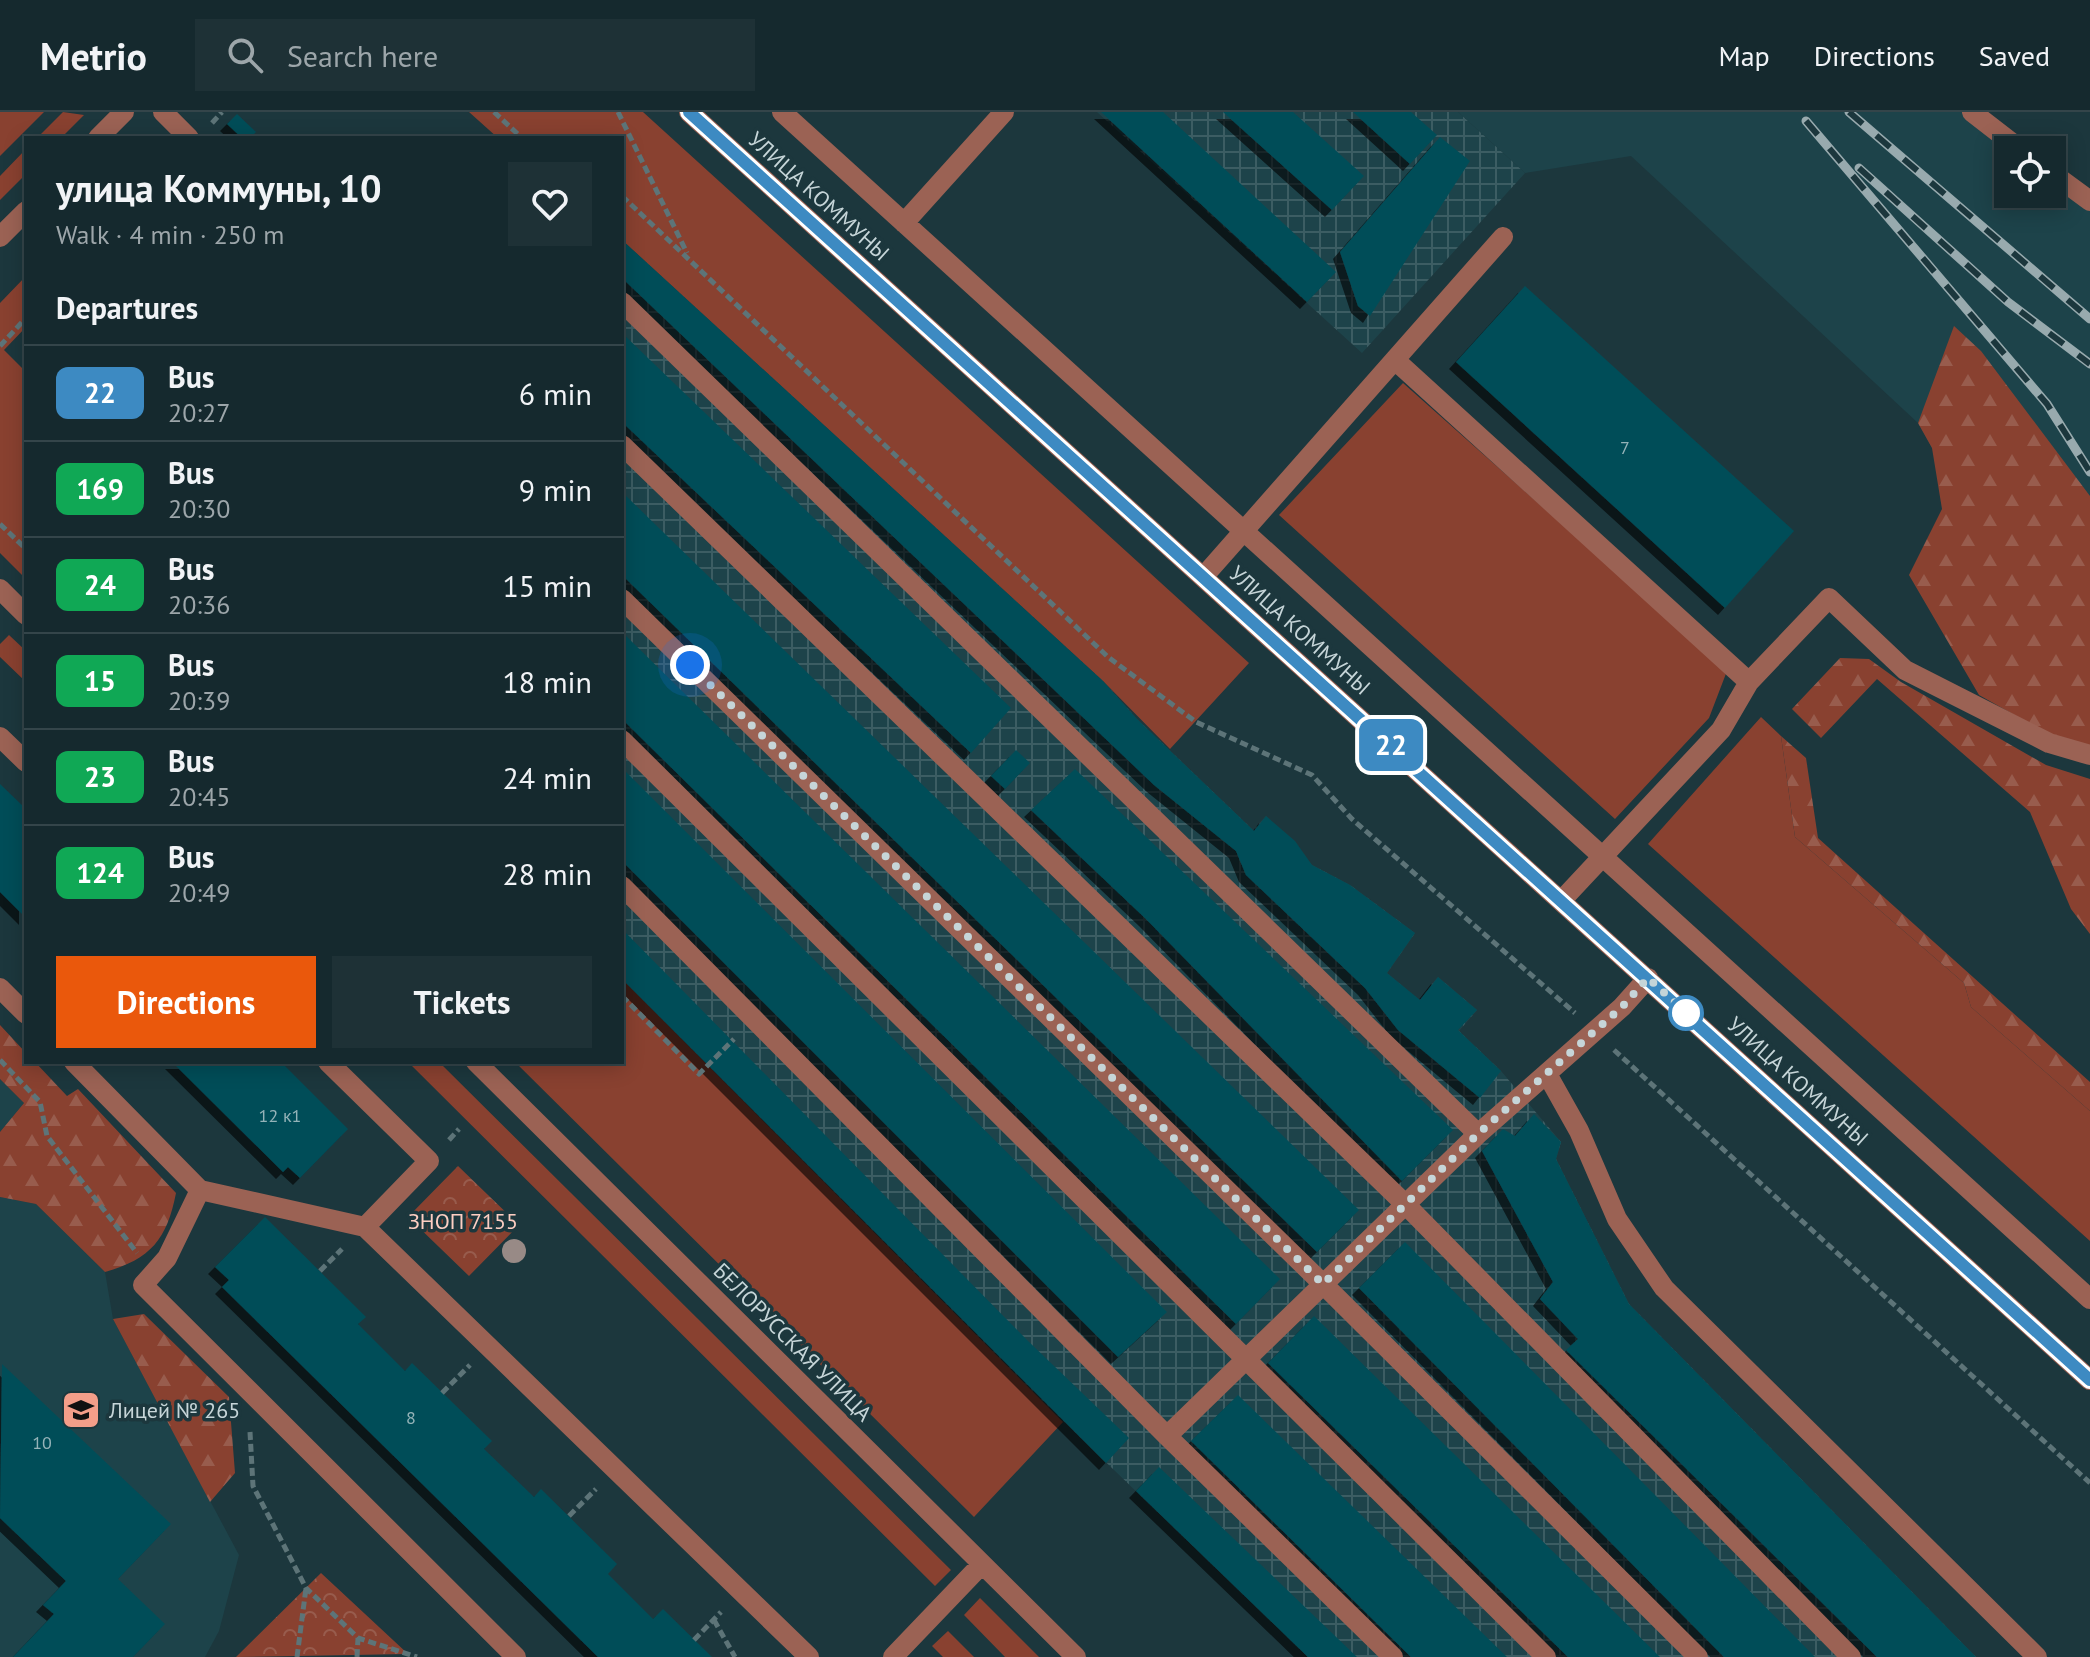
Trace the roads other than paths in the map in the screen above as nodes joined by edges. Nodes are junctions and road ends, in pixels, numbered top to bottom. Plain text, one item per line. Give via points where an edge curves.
1 (163, 112) edge
2 (689, 112) edge
3 (782, 112) edge
4 (1004, 112) edge
5 (1972, 112) edge
6 (116, 115) edge
7 (100, 136) edge
8 (187, 136) edge
9 (2003, 136) edge
10 (2066, 183) edge
11 (2090, 201) edge
12 (24, 213) edge
13 (904, 223) junction
14 (0, 237) edge
15 (1503, 237) dead end
16 (624, 304) edge
17 (1395, 360) junction
18 (624, 447) edge
19 (1244, 530) junction
20 (1204, 576) junction
21 (0, 589) edge
22 (624, 601) edge
23 (24, 613) edge
24 (1749, 682) junction
25 (0, 737) edge
26 (624, 742) edge
27 (2090, 755) edge
28 (24, 760) edge
29 (1603, 856) junction
30 (624, 888) edge
31 (1562, 900) junction
32 (1648, 978) junction
33 (0, 988) edge
34 (24, 1012) edge
35 (76, 1064) edge
36 (330, 1064) edge
37 (478, 1064) edge
38 (1547, 1074) junction
39 (1478, 1134) junction
40 (200, 1190) junction
41 (1405, 1204) junction
42 (365, 1227) junction
43 (1323, 1284) junction
44 (2090, 1299) edge
45 (1244, 1361) junction
46 (2090, 1380) edge
47 (1167, 1436) junction
48 (982, 1564) junction
49 (903, 1654) edge
50 (516, 1657) edge
51 (809, 1657) edge
52 (1076, 1657) edge
53 (1393, 1657) edge
54 (1546, 1657) edge
55 (1698, 1657) edge
56 (1851, 1657) edge
57 (2037, 1657) edge

1 - 8 street
2 - 20 street, УЛИЦА КОММУНЫ
3 - 13 street, УЛИЦА КОММУНЫ
4 - 13 street
5 - 9 street
6 - 7 street
10 - 11 street
12 - 14 street
13 - 19 street, УЛИЦА КОММУНЫ
15 - 17 street
16 - 39 street
17 - 19 street
17 - 24 street
18 - 41 street
19 - 20 street
19 - 29 street, УЛИЦА КОММУНЫ
20 - 31 street, УЛИЦА КОММУНЫ
21 - 23 street
22 - 43 street
24 - 27 street via 1829,598 1905,670 2049,743
24 - 29 street via 1721,730
25 - 28 street
26 - 45 street
29 - 31 street
29 - 44 street, УЛИЦА КОММУНЫ
30 - 47 street
31 - 32 street, УЛИЦА КОММУНЫ
32 - 38 street
32 - 46 street, УЛИЦА КОММУНЫ
33 - 34 street
35 - 40 street
36 - 42 street via 429,1161
37 - 48 street, БЕЛОРУССКАЯ УЛИЦА
38 - 39 street
38 - 57 street via 1579,1131 1617,1219 1664,1288
39 - 41 street
40 - 42 street
40 - 50 street via 167,1258 143,1285
41 - 43 street
41 - 56 street
42 - 51 street
43 - 45 street
43 - 55 street
45 - 47 street
45 - 54 street
47 - 53 street
48 - 49 street
48 - 52 street, БЕЛОРУССКАЯ УЛИЦА

